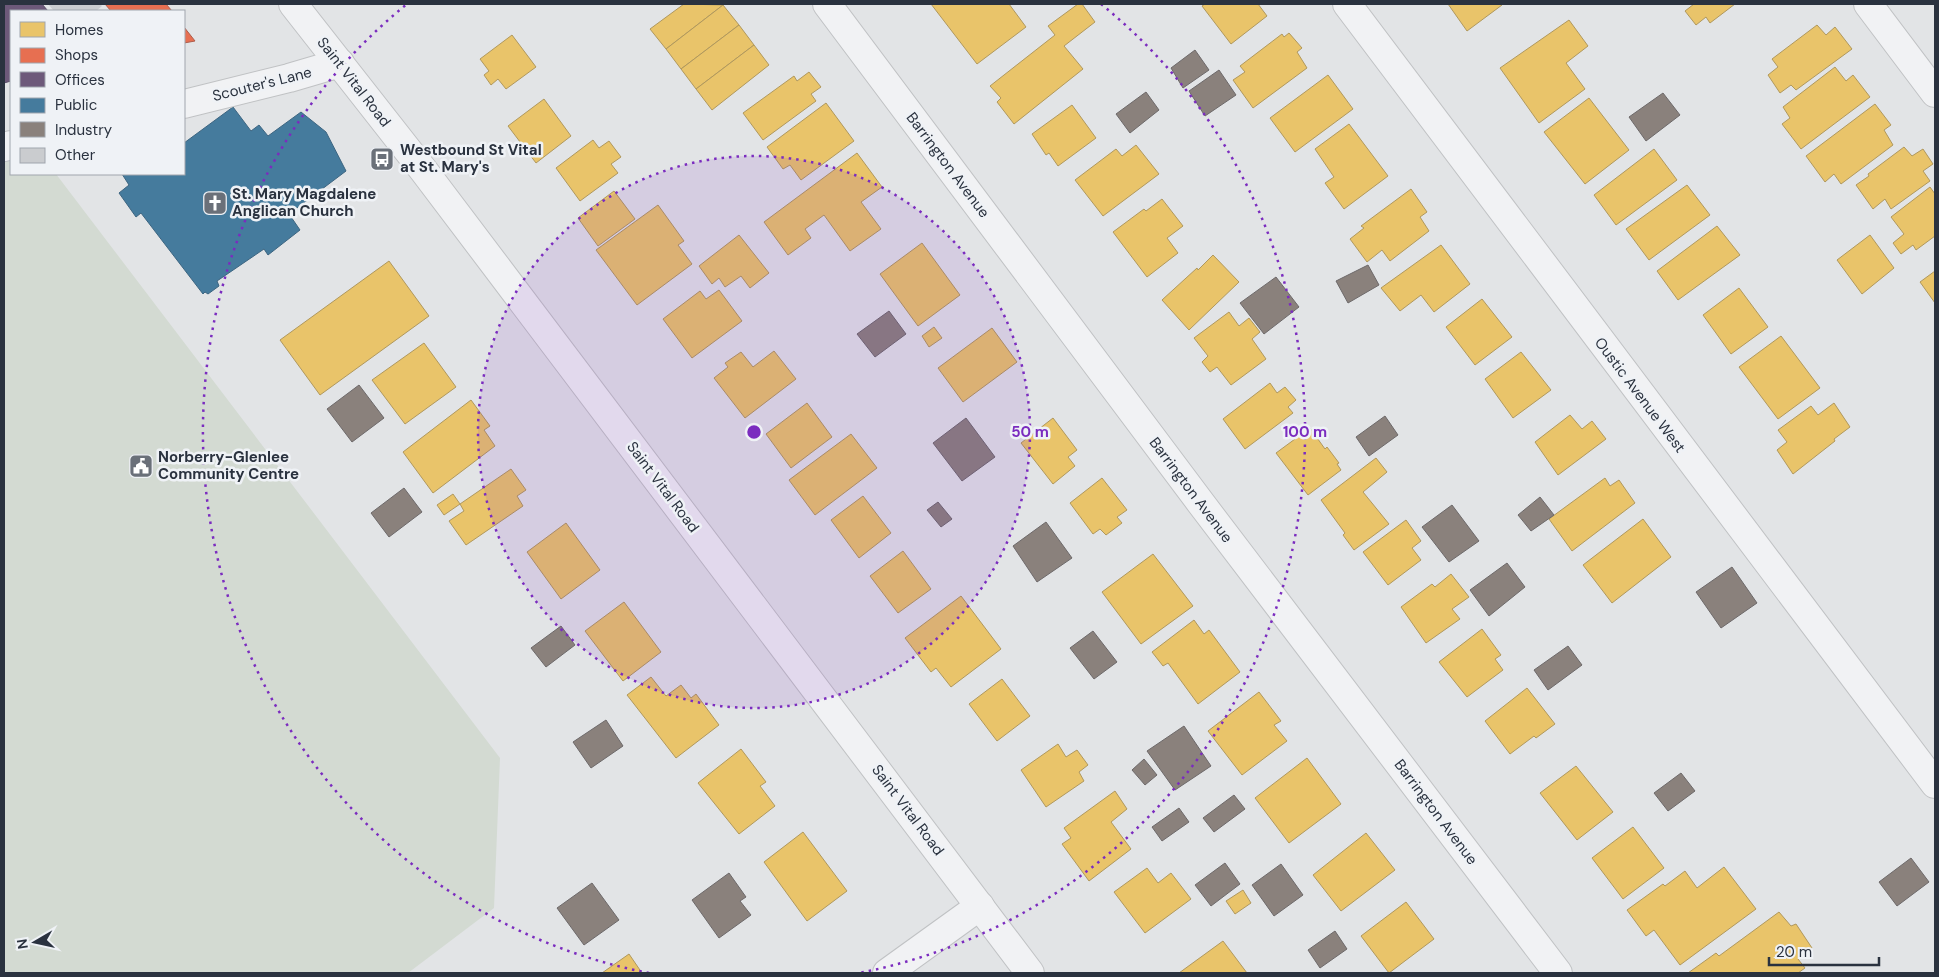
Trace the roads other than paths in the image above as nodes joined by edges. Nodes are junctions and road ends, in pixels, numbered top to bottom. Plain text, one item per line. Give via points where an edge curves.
1 (292, 4) edge
2 (827, 4) edge
3 (1347, 4) edge
4 (1868, 4) edge
5 (340, 63) junction
6 (1935, 93) edge
7 (185, 104) edge
8 (1935, 784) edge
9 (980, 906) junction
10 (887, 973) edge
11 (1030, 973) edge
12 (1558, 973) edge

1 - 5 street, Saint Vital Road
2 - 12 street, Barrington Avenue
3 - 8 street, Oustic Avenue West
4 - 6 street
5 - 7 street, Scouter's Lane
5 - 9 street, Saint Vital Road
9 - 10 street
9 - 11 street, Saint Vital Road

